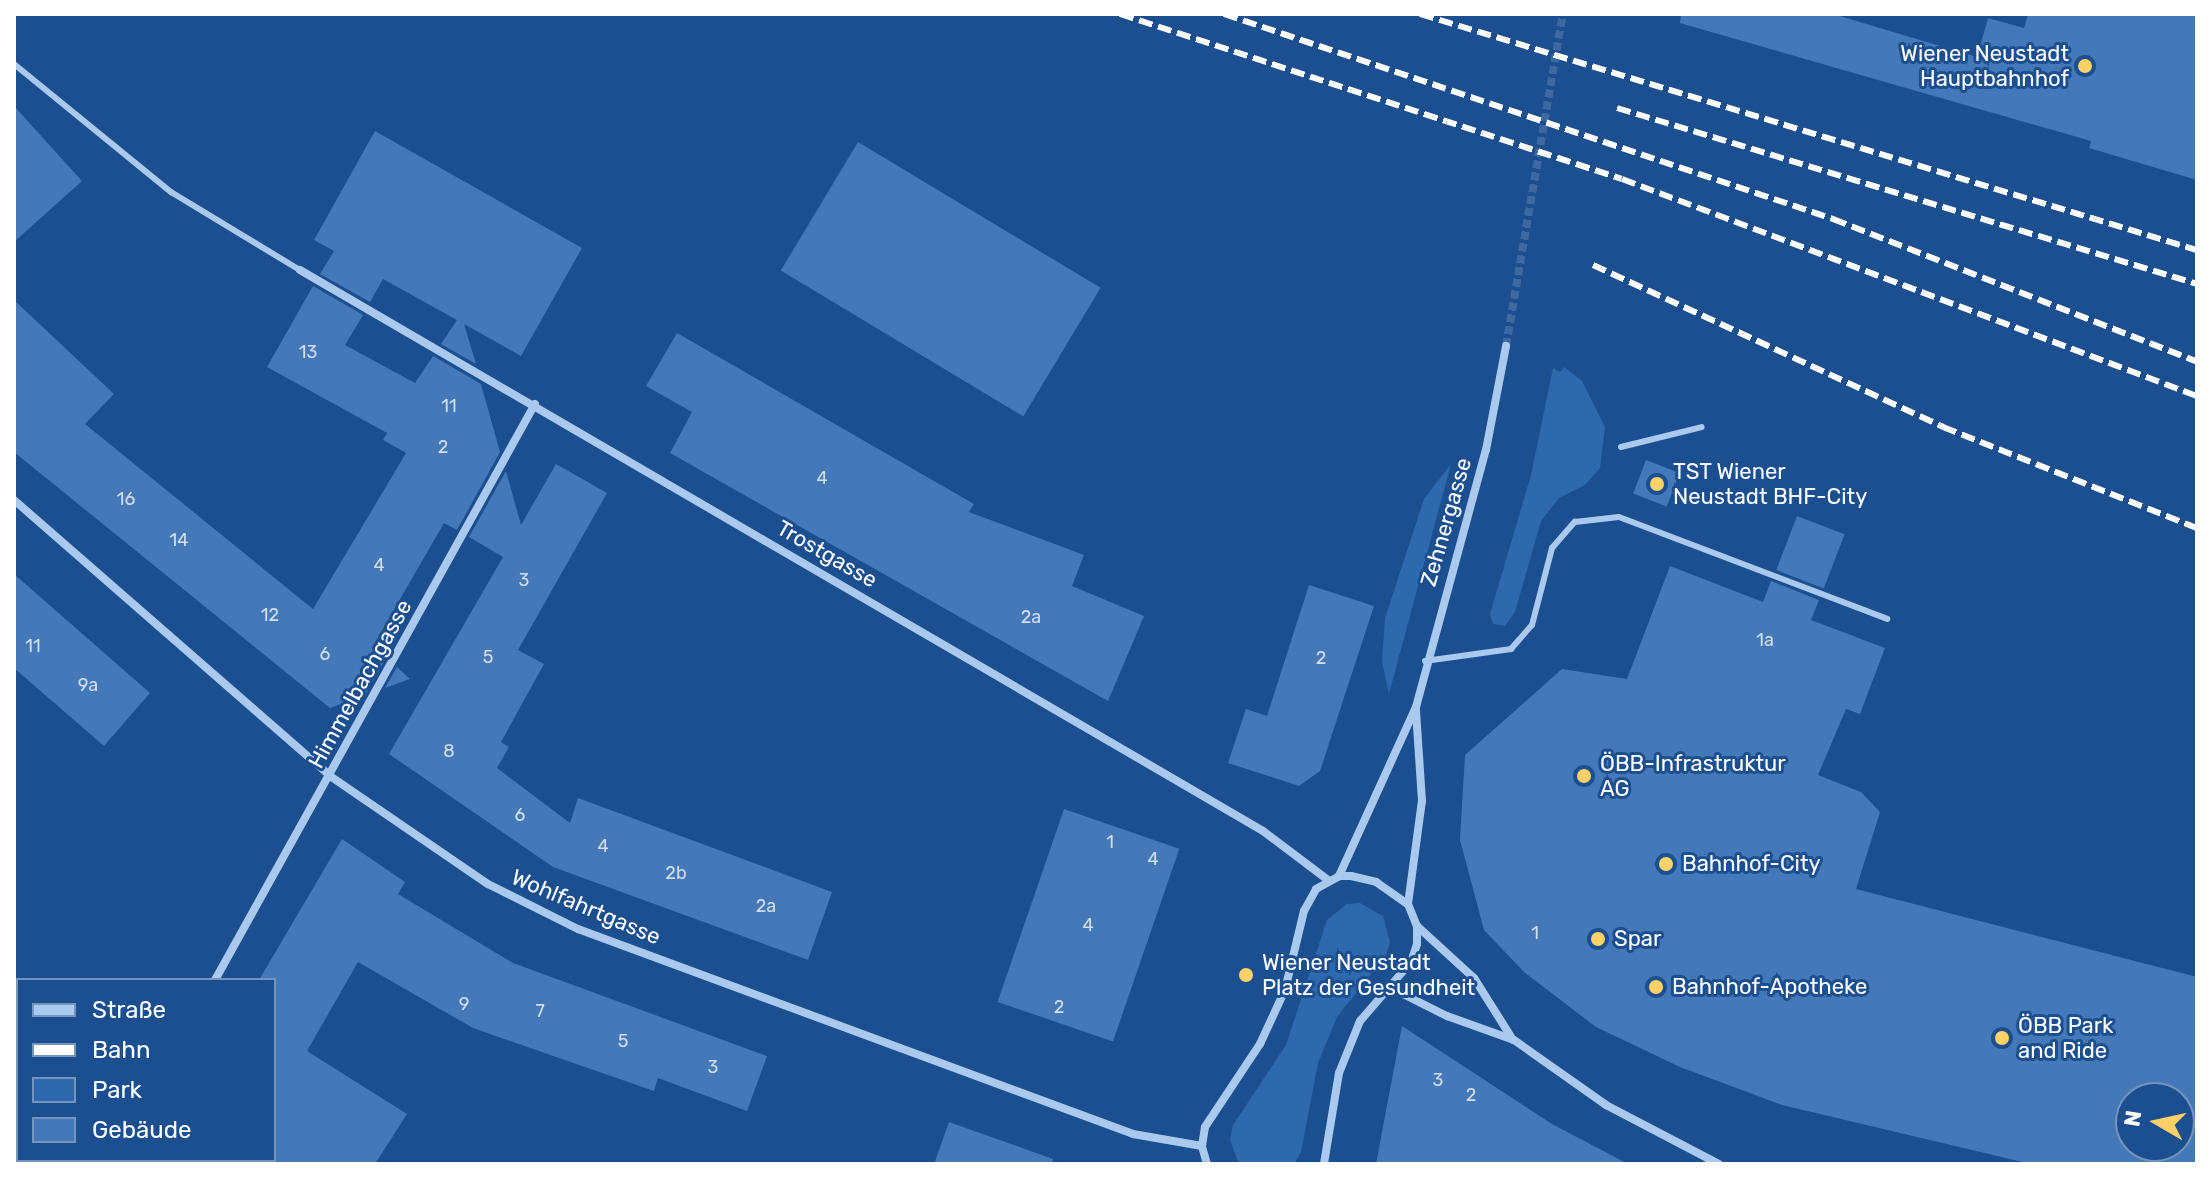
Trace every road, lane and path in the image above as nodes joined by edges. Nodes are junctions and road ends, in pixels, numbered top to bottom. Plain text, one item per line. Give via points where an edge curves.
1 (14, 64) edge
2 (300, 270) joint
3 (1506, 346) tunnel mouth
4 (535, 404) junction
5 (1702, 427) dead end
6 (1621, 447) dead end
7 (14, 500) edge
8 (1887, 619) dead end
9 (1425, 661) junction
10 (1416, 707) junction
11 (330, 776) junction
12 (1339, 876) junction
13 (1328, 880) junction
14 (1408, 904) junction
15 (1417, 926) junction
16 (216, 978) edge
17 (1391, 988) junction
18 (1514, 1040) junction
19 (1202, 1146) junction
20 (1207, 1164) edge
21 (1324, 1164) edge
22 (1719, 1164) edge

1 - 2 lane via 171,192
2 - 4 street, Trostgasse
3 - 9 street, Zehnergasse via 1486,450
4 - 11 street, Himmelbachgasse
4 - 13 street, Trostgasse via 1263,831
5 - 6 lane
7 - 11 street, Wohlfahrtgasse
8 - 9 lane via 1619,517 1575,522 1552,548 1532,625 1511,649
9 - 10 street, Zehnergasse
10 - 12 street, Zehnergasse
10 - 14 street, Zehnergasse via 1422,801
11 - 16 street, Himmelbachgasse
11 - 19 street, Wohlfahrtgasse via 488,884 578,929 1133,1134
12 - 13 street
12 - 14 street via 1376,882
13 - 19 street via 1304,911 1285,990 1260,1044 1215,1107
14 - 15 street
15 - 17 street via 1411,962
15 - 18 street via 1474,978
17 - 18 street
17 - 21 street via 1360,1021 1339,1073
18 - 22 street via 1606,1105
19 - 20 street

